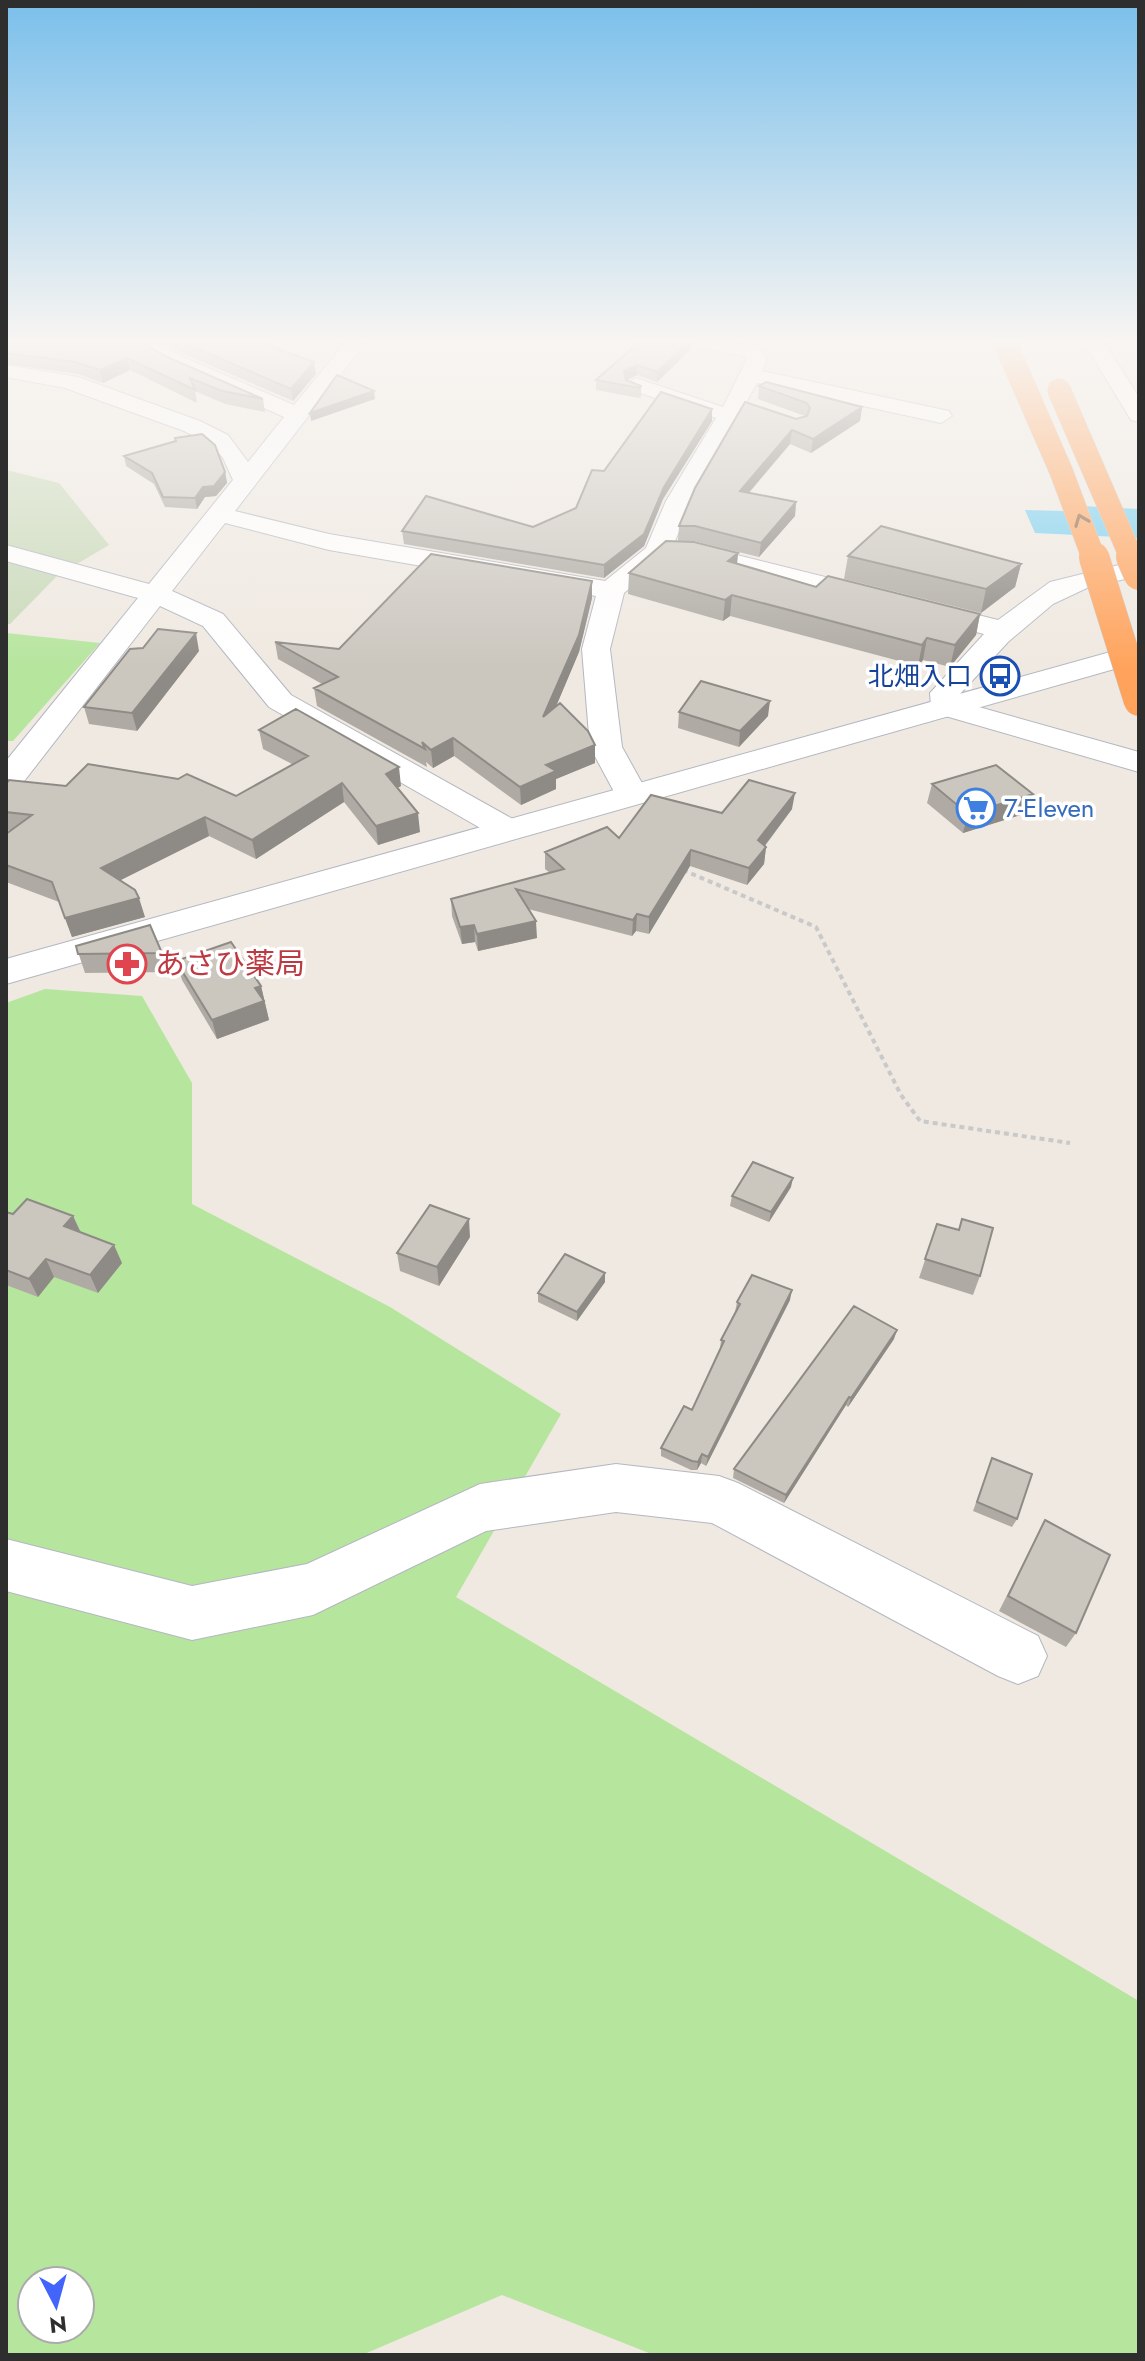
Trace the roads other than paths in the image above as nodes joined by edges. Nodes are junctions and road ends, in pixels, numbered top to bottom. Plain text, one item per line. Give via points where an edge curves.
1 (227, 448) edge
2 (268, 448) edge
3 (713, 448) edge
4 (1052, 448) edge
5 (1083, 448) edge
6 (244, 478) junction
7 (218, 514) junction
8 (658, 551) junction
9 (6, 553) edge
10 (1139, 568) edge
11 (1139, 575) edge
12 (611, 590) junction
13 (155, 594) junction
14 (1003, 630) junction
15 (1139, 653) edge
16 (1139, 701) edge
17 (946, 707) junction
18 (18, 750) edge
19 (1139, 762) edge
20 (6, 782) edge
21 (631, 794) junction
22 (508, 830) junction
23 (6, 972) edge
24 (6, 1565) edge
25 (1018, 1656) dead end

1 - 6 street
2 - 6 street
3 - 8 street via 667,520
16 -> 4 highway, bridge via 1091,546
5 - 11 highway, bridge
6 - 7 street
7 - 12 street via 329,542
7 - 13 street
8 - 12 street
8 - 14 street via 736,561
9 - 13 street
10 - 14 street via 1062,588
12 - 21 street via 596,649 600,691 606,747
13 - 18 street
13 - 22 street via 213,620 280,701
14 - 17 street via 945,693
15 - 17 street
17 - 19 street
17 - 21 street
18 - 20 street
21 - 22 street
22 - 23 street
24 - 25 street via 192,1613 313,1589 480,1508 616,1488 719,1500

